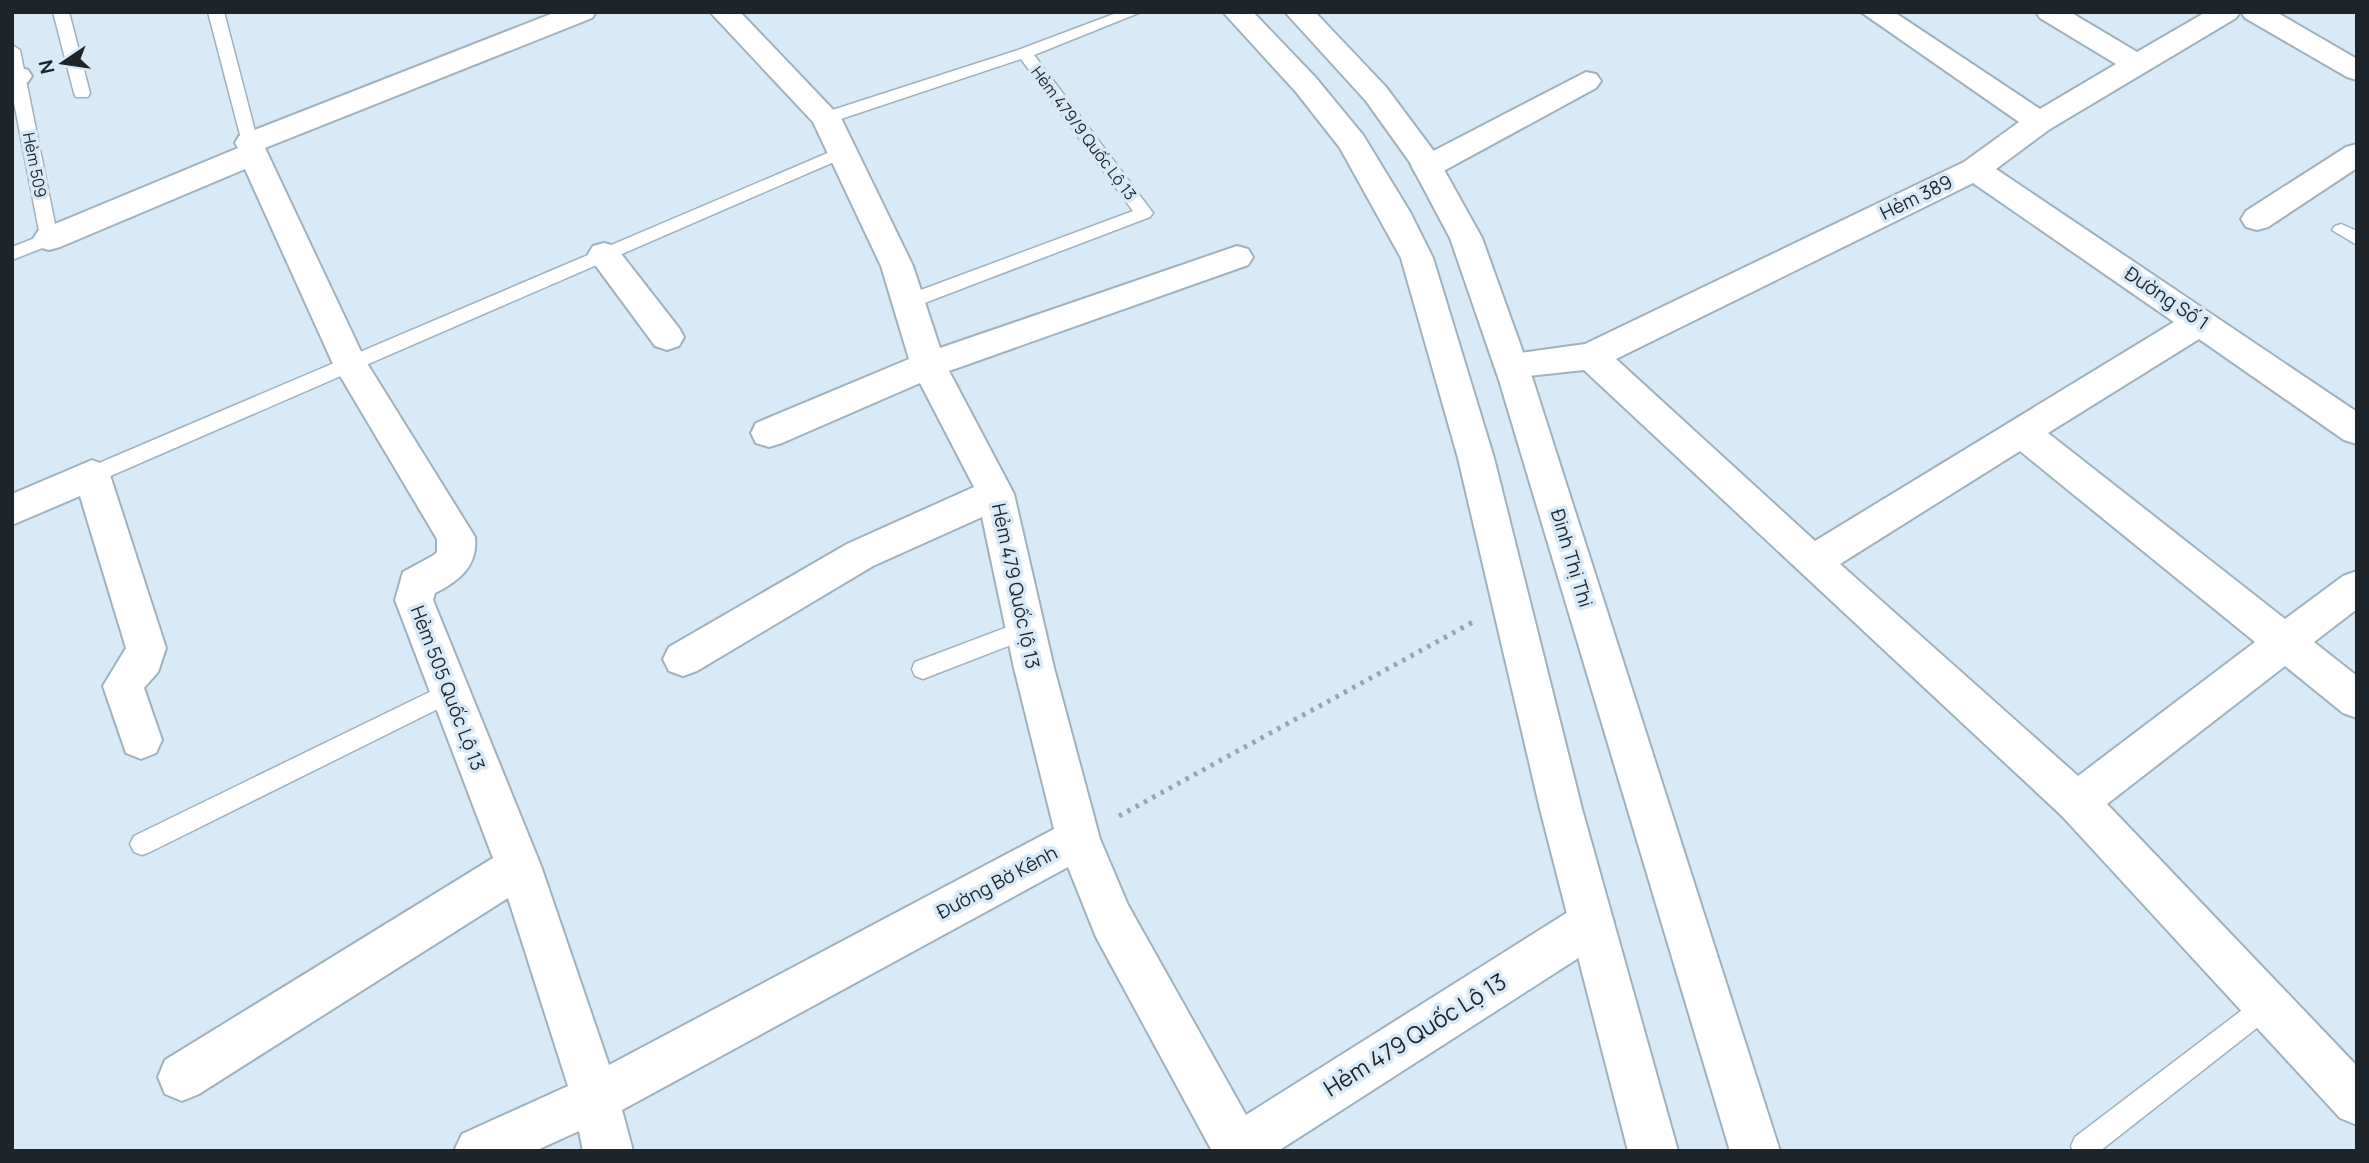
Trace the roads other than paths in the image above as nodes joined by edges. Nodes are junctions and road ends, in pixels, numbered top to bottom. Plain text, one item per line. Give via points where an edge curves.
1 (61, 12) edge
2 (216, 12) edge
3 (582, 12) edge
4 (724, 12) edge
5 (1134, 12) edge
6 (1237, 12) edge
7 (1299, 12) edge
8 (1875, 12) edge
9 (2050, 12) edge
10 (2226, 12) edge
11 (2255, 12) edge
12 (1024, 53) junction
13 (2134, 63) junction
14 (14, 68) edge
15 (2357, 71) edge
16 (1586, 81) dead end
17 (82, 93) dead end
18 (825, 118) junction
19 (2039, 122) junction
20 (251, 149) junction
21 (844, 151) junction
22 (2357, 154) edge
23 (1427, 167) junction
24 (1975, 169) junction
25 (2257, 219) dead end
26 (2340, 230) dead end
27 (49, 239) junction
28 (2357, 239) edge
29 (12, 254) edge
30 (604, 254) junction
31 (1237, 257) dead end
32 (908, 302) junction
33 (2201, 321) junction
34 (667, 337) dead end
35 (1591, 356) junction
36 (350, 364) junction
37 (928, 365) junction
38 (1511, 365) junction
39 (2357, 430) edge
40 (2022, 432) junction
41 (769, 433) dead end
42 (92, 475) junction
43 (996, 494) junction
44 (12, 510) edge
45 (1812, 562) junction
46 (2357, 587) edge
47 (1026, 629) junction
48 (2284, 642) junction
49 (684, 659) dead end
50 (923, 669) dead end
51 (448, 693) junction
52 (2357, 700) edge
53 (141, 740) dead end
54 (2077, 802) junction
55 (1078, 839) junction
56 (142, 844) dead end
57 (519, 866) junction
58 (1592, 923) junction
59 (2267, 1004) junction
60 (182, 1077) dead end
61 (596, 1098) junction
62 (2357, 1101) edge
63 (2084, 1146) dead end
64 (1239, 1149) edge
65 (479, 1151) edge
66 (608, 1151) edge
67 (1653, 1151) edge
68 (1755, 1151) edge

1 - 17 lane
2 - 20 lane
3 - 20 street
4 - 18 street, Hẻm 479 Quốc lộ 13
5 - 12 lane
6 - 58 street via 1352,142 1417,258 1465,419
7 - 23 street, Đinh Thị Thi via 1376,94
8 - 19 street
9 - 13 street
10 - 13 street, Hẻm 389
11 - 15 street
12 - 18 lane, Hẻm 479/9 Quốc Lộ 13
12 - 32 lane, Hẻm 479/9 Quốc Lộ 13 via 1144,212
13 - 19 street, Hẻm 389
14 - 27 lane, Hẻm 509
16 - 23 street
18 - 21 street, Hẻm 479 Quốc lộ 13
19 - 24 street, Hẻm 389
20 - 27 street
20 - 36 street, Hẻm 505 Quốc Lộ 13
21 - 30 lane
21 - 32 street, Hẻm 479 Quốc lộ 13 via 897,267
22 - 25 street
23 - 38 street, Đinh Thị Thi via 1466,238
24 - 33 street, Đường Số 1
24 - 35 street, Hẻm 389
26 - 28 lane
27 - 29 lane
30 - 34 street
30 - 36 lane
31 - 37 street
32 - 37 street, Hẻm 479 Quốc lộ 13
33 - 39 street, Đường Số 1
33 - 40 street
35 - 38 street, Hẻm 389
35 - 45 street
36 - 42 lane
36 - 51 street, Hẻm 505 Quốc Lộ 13 via 456,537 459,551 453,565 417,583 413,592
37 - 41 street
37 - 43 street, Hẻm 479 Quốc lộ 13
38 - 68 street, Đinh Thị Thi
40 - 45 street
40 - 48 street
42 - 44 street
42 - 53 street via 146,648 144,659 122,686
43 - 47 street, Hẻm 479 Quốc lộ 13
43 - 49 street via 860,555
45 - 54 street
46 - 48 street
47 - 50 lane
47 - 55 street, Hẻm 479 Quốc lộ 13
48 - 52 street
48 - 54 street
51 - 56 lane
51 - 57 street, Hẻm 505 Quốc Lộ 13
54 - 59 street
55 - 61 street, Đường Bờ Kênh
55 - 64 street, Hẻm 479 Quốc lộ 13 via 1112,921
57 - 60 street
57 - 61 street, Hẻm 505 Quốc Lộ 13
58 - 64 street, Hẻm 479 Quốc Lộ 13
58 - 67 street
59 - 62 street
59 - 63 lane
61 - 65 street, Đường Bờ Kênh
61 - 66 street, Hẻm 505 Quốc Lộ 13

